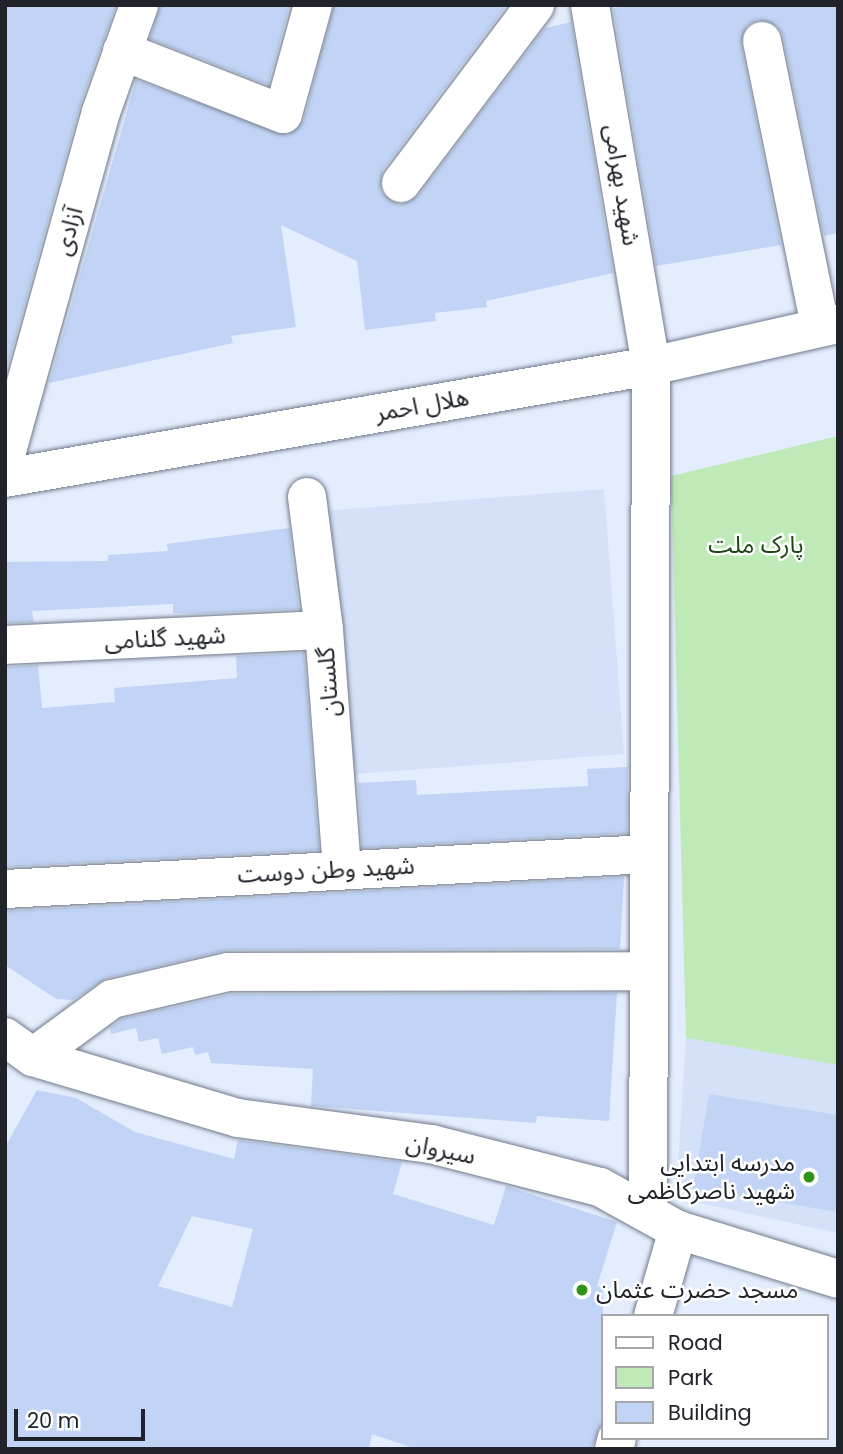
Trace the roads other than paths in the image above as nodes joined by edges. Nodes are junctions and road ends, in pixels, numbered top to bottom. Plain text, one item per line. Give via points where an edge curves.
1 (139, 5) edge
2 (313, 5) edge
3 (535, 5) edge
4 (590, 5) edge
5 (762, 41) dead end
6 (122, 51) junction
7 (401, 183) dead end
8 (829, 326) edge
9 (651, 366) junction
10 (5, 458) edge
11 (5, 478) edge
12 (307, 497) dead end
13 (324, 630) junction
14 (5, 645) edge
15 (647, 854) junction
16 (342, 868) junction
17 (5, 890) edge
18 (648, 971) junction
19 (19, 1047) edge
20 (663, 1221) junction
21 (838, 1279) edge
22 (653, 1314) edge

1 - 6 street, آزادی
2 - 6 street via 283,114
3 - 7 street
4 - 9 street, شهید بهرامی
5 - 8 street
6 - 10 street, آزادی
8 - 9 street, هلال احمر
9 - 11 street, هلال احمر
9 - 15 street, شهید بهرامی
12 - 13 street, گلستان
13 - 14 street, شهید گلنامی
13 - 16 street, گلستان
15 - 16 street, شهید وطن دوست
15 - 18 street, شهید بهرامی
16 - 17 street, شهید وطن دوست
18 - 19 street, سیروان via 229,972 112,999
18 - 20 street, شهید بهرامی
19 - 20 street, سیروان via 238,1118 430,1144 587,1183
20 - 21 street, سیروان
20 - 22 street, شهید بهرامی

